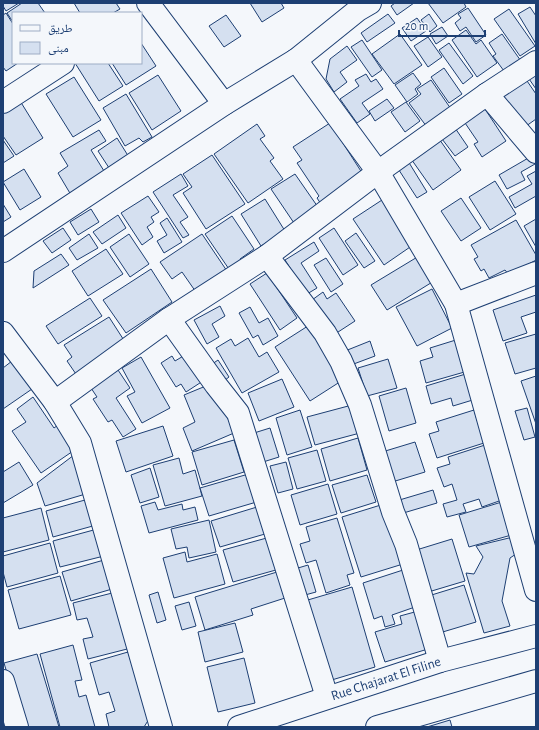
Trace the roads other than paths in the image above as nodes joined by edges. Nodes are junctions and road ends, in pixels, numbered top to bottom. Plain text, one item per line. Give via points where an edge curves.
1 (361, 5) edge
2 (147, 8) edge
3 (296, 60) junction
4 (536, 62) edge
5 (61, 64) edge
6 (487, 94) junction
7 (3, 102) edge
8 (224, 104) junction
9 (536, 152) edge
10 (378, 172) junction
11 (3, 251) edge
12 (267, 256) junction
13 (536, 273) edge
14 (456, 304) junction
15 (169, 319) junction
16 (3, 333) edge
17 (55, 402) junction
18 (536, 590) edge
19 (536, 636) edge
20 (440, 661) junction
21 (3, 681) edge
22 (536, 681) edge
23 (327, 698) junction
24 (17, 727) edge
25 (161, 727) edge
26 (239, 727) edge
27 (377, 727) edge

1 - 3 street
2 - 8 street
3 - 8 street
3 - 10 street
4 - 6 street
5 - 7 street
6 - 9 street
6 - 10 street
8 - 11 street
10 - 12 street
10 - 14 street
12 - 15 street
12 - 20 street via 325,333 360,405 393,512 406,544
13 - 14 street
14 - 18 street
15 - 17 street
15 - 23 street via 238,413
16 - 17 street
17 - 25 street via 80,443
19 - 20 street, Rue Chajarat El Filine
20 - 23 street, Rue Chajarat El Filine
21 - 24 street
22 - 27 street
23 - 26 street, Rue Chajarat El Filine

